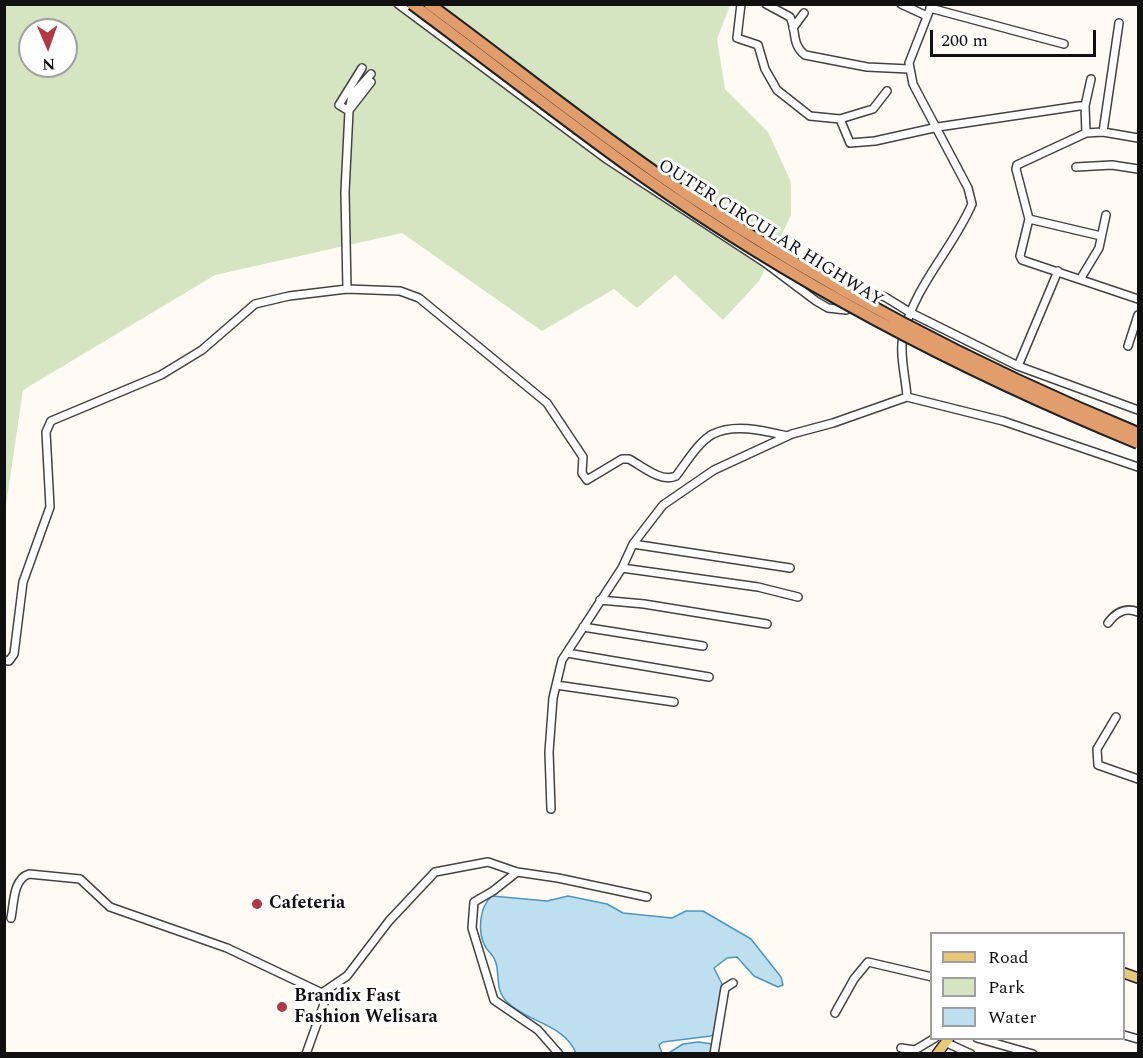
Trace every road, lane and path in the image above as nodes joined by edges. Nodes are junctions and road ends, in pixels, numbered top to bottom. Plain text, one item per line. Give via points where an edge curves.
1 (399, 4) edge
2 (412, 4) edge
3 (429, 4) edge
4 (741, 4) edge
5 (766, 4) edge
6 (901, 4) edge
7 (931, 6) edge
8 (804, 13) dead end
9 (927, 16) junction
10 (1119, 23) dead end
11 (793, 28) junction
12 (1064, 44) dead end
13 (362, 68) dead end
14 (909, 69) junction
15 (371, 78) dead end
16 (1091, 79) dead end
17 (887, 92) dead end
18 (1084, 106) junction
19 (349, 111) junction
20 (840, 119) junction
21 (938, 128) junction
22 (1103, 132) junction
23 (1086, 133) junction
24 (1138, 138) edge
25 (1076, 167) dead end
26 (1138, 169) edge
27 (1106, 215) dead end
28 (1029, 219) junction
29 (1101, 236) junction
30 (1058, 271) junction
31 (1081, 278) junction
32 (347, 289) junction
33 (1138, 299) edge
34 (910, 313) junction
35 (1138, 315) edge
36 (1128, 346) dead end
37 (1018, 366) junction
38 (907, 397) junction
39 (1138, 410) edge
40 (1138, 433) edge
41 (787, 436) junction
42 (1138, 443) edge
43 (1138, 467) edge
44 (633, 544) junction
45 (622, 568) junction
46 (790, 568) dead end
47 (798, 597) dead end
48 (600, 600) junction
49 (1138, 612) edge
50 (1108, 623) dead end
51 (767, 624) dead end
52 (583, 627) junction
53 (703, 646) dead end
54 (567, 653) junction
55 (4, 660) edge
56 (710, 677) dead end
57 (556, 685) junction
58 (674, 702) dead end
59 (1116, 717) dead end
60 (1138, 778) edge
61 (551, 809) dead end
62 (517, 872) junction
63 (647, 897) dead end
64 (11, 918) dead end
65 (930, 977) edge
66 (733, 983) dead end
67 (322, 993) junction
68 (835, 1013) dead end
69 (932, 1040) edge
70 (984, 1040) edge
71 (948, 1041) edge
72 (901, 1048) dead end
73 (306, 1053) edge
74 (559, 1053) edge
75 (714, 1053) edge
76 (939, 1053) edge
77 (971, 1053) edge
78 (1033, 1053) edge

1 - 34 street via 605,158 764,262 816,301 828,308 846,310 879,295
2 - 42 highway, OUTER CIRCULAR HIGHWAY, bridge via 642,175 782,266 963,365
3 - 40 highway, OUTER CIRCULAR HIGHWAY, bridge via 640,162 804,269 987,366
4 - 20 street via 737,38 758,45 777,90 810,116
5 - 11 street via 790,17
6 - 9 street
7 - 9 street
7 - 12 street
8 - 11 street
9 - 14 street
10 - 22 street
11 - 14 street via 798,49 805,55 867,68
13 - 19 street via 339,105
14 - 21 street via 913,84
15 - 19 street
16 - 18 street
17 - 20 street via 873,109
18 - 21 street
18 - 23 street
19 - 32 street via 345,192
20 - 21 street via 850,143
21 - 34 street via 972,204
22 - 23 street
22 - 24 street
23 - 28 street via 1017,165
25 - 26 street via 1112,165
27 - 29 street
28 - 29 street
28 - 30 street via 1022,260
29 - 31 street via 1099,248
30 - 31 street
30 - 37 street
31 - 33 street
32 - 41 street via 400,291 419,298 547,403 583,457 582,473 587,480 622,459 670,479 706,440 722,431 758,430
32 - 55 street via 255,304 202,350 161,375 51,421 45,432 50,507 23,582 14,654 9,661
34 - 37 street
34 - 38 street via 903,339
35 - 36 street
37 - 39 street
38 - 41 street
38 - 43 street via 1003,421
41 - 44 street via 714,470 663,505
44 - 45 street
44 - 46 street
45 - 47 street via 758,587
45 - 48 street
48 - 51 street
48 - 52 street
49 - 50 street via 1116,612
52 - 53 street
52 - 54 street
54 - 56 street
54 - 57 street
57 - 58 street
57 - 61 street via 549,752
59 - 60 street via 1097,749 1098,765
62 - 63 street
62 - 67 street via 488,862 435,872 389,921 347,976
62 - 74 street via 474,902 472,928 494,1000 538,1030
64 - 67 street via 22,877 72,877 87,884 110,908 227,948
65 - 68 street via 868,962
66 - 75 street via 724,988
67 - 73 street via 324,1004
69 - 72 street via 915,1050
70 - 78 street
71 - 76 main road
71 - 77 street

